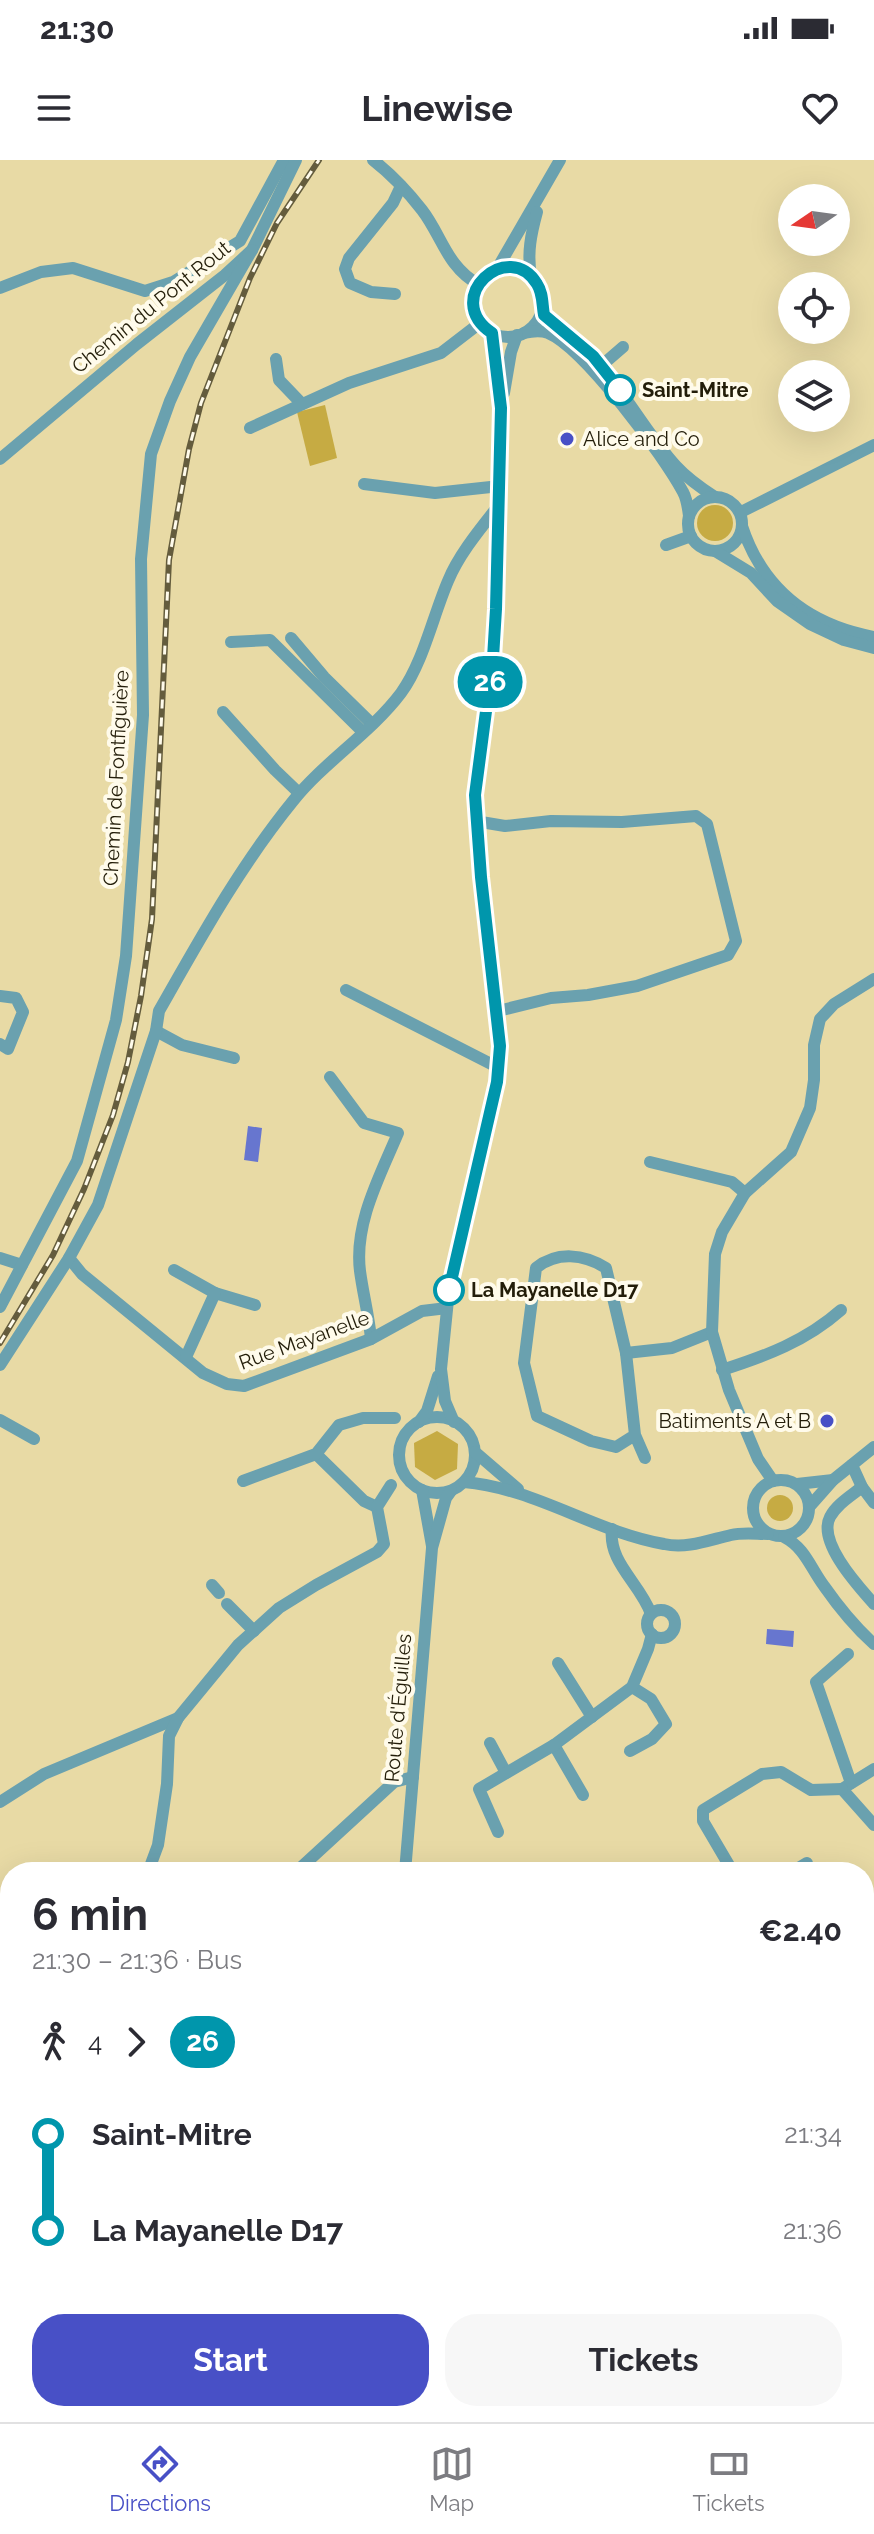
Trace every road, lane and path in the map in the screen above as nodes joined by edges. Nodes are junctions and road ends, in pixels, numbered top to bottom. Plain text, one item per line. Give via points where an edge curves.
1 (284, 160) edge
2 (296, 160) edge
3 (373, 160) edge
4 (560, 160) edge
5 (401, 186) junction
6 (544, 189) junction
7 (252, 250) junction
8 (497, 269) junction
9 (531, 276) junction
10 (478, 284) junction
11 (0, 288) edge
12 (395, 294) dead end
13 (542, 305) junction
14 (480, 323) junction
15 (492, 333) junction
16 (521, 334) junction
17 (623, 347) dead end
18 (276, 359) dead end
19 (601, 366) junction
20 (302, 404) junction
21 (501, 408) junction
22 (250, 428) dead end
23 (874, 445) edge
24 (0, 459) edge
25 (364, 484) dead end
26 (500, 486) junction
27 (715, 497) junction
28 (499, 505) junction
29 (689, 516) junction
30 (741, 519) junction
31 (691, 536) junction
32 (666, 545) dead end
33 (715, 551) junction
34 (874, 637) edge
35 (291, 638) dead end
36 (231, 642) dead end
37 (874, 648) edge
38 (874, 660) edge
39 (223, 712) dead end
40 (368, 728) junction
41 (299, 793) junction
42 (475, 821) junction
43 (874, 979) edge
44 (346, 990) dead end
45 (0, 996) edge
46 (498, 1011) junction
47 (156, 1031) junction
48 (0, 1044) edge
49 (234, 1058) dead end
50 (499, 1068) junction
51 (330, 1077) dead end
52 (650, 1162) dead end
53 (745, 1193) junction
54 (0, 1258) edge
55 (69, 1258) junction
56 (22, 1265) junction
57 (174, 1270) dead end
58 (215, 1293) junction
59 (255, 1305) dead end
60 (0, 1307) edge
61 (447, 1308) junction
62 (841, 1310) dead end
63 (712, 1332) junction
64 (371, 1339) junction
65 (626, 1353) junction
66 (186, 1357) junction
67 (0, 1365) edge
68 (441, 1369) junction
69 (722, 1370) junction
70 (395, 1418) dead end
71 (0, 1420) edge
72 (419, 1422) junction
73 (454, 1422) junction
74 (635, 1435) junction
75 (34, 1439) dead end
76 (874, 1447) edge
77 (475, 1452) junction
78 (316, 1454) junction
79 (645, 1458) dead end
80 (758, 1459) junction
81 (852, 1465) junction
82 (400, 1466) junction
83 (833, 1480) junction
84 (243, 1481) dead end
85 (773, 1481) junction
86 (410, 1482) junction
87 (464, 1482) junction
88 (797, 1484) junction
89 (391, 1485) junction
90 (862, 1487) junction
91 (422, 1490) junction
92 (451, 1491) junction
93 (524, 1493) junction
94 (756, 1494) junction
95 (874, 1503) edge
96 (810, 1506) junction
97 (377, 1507) junction
98 (754, 1515) junction
99 (806, 1523) junction
100 (612, 1529) junction
101 (734, 1534) junction
102 (768, 1534) junction
103 (784, 1537) junction
104 (432, 1548) junction
105 (804, 1552) junction
106 (856, 1584) junction
107 (220, 1594) dead end
108 (645, 1598) junction
109 (836, 1601) junction
110 (874, 1604) edge
111 (665, 1609) junction
112 (651, 1614) junction
113 (254, 1631) junction
114 (652, 1634) junction
115 (666, 1637) junction
116 (874, 1644) edge
117 (648, 1649) junction
118 (848, 1654) dead end
119 (558, 1663) dead end
120 (632, 1687) junction
121 (592, 1717) junction
122 (178, 1718) junction
123 (490, 1743) dead end
124 (554, 1745) junction
125 (630, 1751) dead end
126 (874, 1769) edge
127 (506, 1773) junction
128 (413, 1777) junction
129 (847, 1786) junction
130 (583, 1795) dead end
131 (0, 1802) edge
132 (874, 1825) edge
133 (498, 1832) dead end
134 (152, 1862) edge
135 (307, 1862) edge
136 (406, 1862) edge
137 (727, 1862) edge

1 - 11 street via 240,241 173,282 145,291 73,268 41,272
2 - 7 street, Chemin du Pont Rout
3 - 5 street
4 - 6 street
5 - 10 street via 422,210 451,261
5 - 12 street via 345,269 350,283
6 - 8 street
6 - 9 street via 530,238
7 - 24 street, Chemin du Pont Rout
7 - 56 street, Chemin de Fontfiguière via 190,357 151,454 141,559 143,715 126,956 116,1020 77,1161
8 - 9 street via 515,268
8 - 10 street
9 - 13 street
10 - 14 street via 473,304
13 - 16 street via 536,322
13 - 19 street via 544,315
14 - 15 street
14 - 20 street via 441,353
15 - 16 street
15 - 21 street
16 - 21 street via 511,352
16 - 29 street via 551,334 586,363 669,470 685,495
17 - 19 street
18 - 20 street via 279,380
19 - 27 street via 676,466
20 - 22 street
21 - 26 street
23 - 30 street
25 - 26 street via 435,493
26 - 28 street
27 - 29 street via 704,499
27 - 30 street via 724,498
28 - 40 street via 449,577 410,678
28 - 42 street via 495,626
29 - 31 street
30 - 33 street via 738,538
30 - 34 street via 750,552 792,602 829,625
31 - 32 street
31 - 33 street
33 - 37 street via 751,573 801,619
35 - 40 street
36 - 40 street via 270,640
37 - 38 street
39 - 41 street
40 - 41 street
41 - 47 street via 219,904 159,1011
42 - 46 street
42 - 46 street via 505,826 696,816 707,824 736,941 728,955 637,986
43 - 53 street via 820,1019 810,1108 796,1142 774,1170
44 - 50 street
45 - 48 street via 16,998 23,1012 8,1049
46 - 50 street
47 - 49 street via 182,1045
47 - 55 street via 98,1205
50 - 61 street via 455,1252
51 - 64 street via 364,1123 398,1133 363,1220 359,1269
52 - 53 street via 732,1182
53 - 63 street via 715,1254
54 - 56 street
55 - 66 street, Rue Mayanelle
55 - 67 street
56 - 60 street, Chemin de Fontfiguière
57 - 58 street
58 - 59 street
58 - 66 street
61 - 64 street, Rue Mayanelle via 422,1311
61 - 68 street
62 - 69 street via 795,1343
63 - 65 street via 672,1348
63 - 69 street
64 - 66 street, Rue Mayanelle via 244,1386 203,1373
65 - 74 street
65 - 74 street via 606,1268 570,1255 536,1268 524,1363 537,1416 616,1447
68 - 72 street
68 - 73 street
69 - 80 street
70 - 78 street via 339,1425
71 - 75 street
72 - 73 street via 436,1417
72 - 82 street via 400,1446
73 - 77 street via 468,1434
74 - 79 street
76 - 81 street
77 - 87 street
77 - 93 street
78 - 84 street
78 - 97 street
80 - 85 street
80 - 94 street
81 - 83 street
81 - 90 street
82 - 86 street
82 - 89 street
83 - 88 street
83 - 96 street
85 - 88 street
85 - 94 street
86 - 89 street
86 - 91 street
87 - 92 street
87 - 93 street
88 - 96 street
89 - 97 street
90 - 95 street
90 - 106 street via 828,1520 834,1551
91 - 92 street
91 - 104 street, Route d'Éguilles
92 - 104 street, Route d'Éguilles
93 - 100 street
94 - 98 street
96 - 99 street
97 - 113 street via 384,1544 377,1552 279,1608
98 - 101 street
98 - 102 street
99 - 103 street
99 - 105 street
100 - 101 street via 668,1545
100 - 108 street via 613,1552
101 - 102 street
102 - 103 street
103 - 105 street
104 - 128 street, Route d'Éguilles
105 - 109 street
106 - 109 street
106 - 110 street
107 - 113 street
108 - 111 street
108 - 112 street
109 - 116 street
111 - 112 street
111 - 115 street via 676,1623
112 - 114 street via 647,1622
113 - 122 street
114 - 115 street
114 - 117 street
115 - 117 street
117 - 120 street
118 - 129 street via 816,1682
119 - 121 street
120 - 121 street
120 - 125 street via 651,1699 666,1724
121 - 124 street
122 - 131 street via 44,1774
122 - 134 street via 169,1736 167,1784
123 - 127 street
124 - 127 street
124 - 130 street
126 - 129 street
127 - 133 street via 479,1789
128 - 135 street via 394,1782
128 - 136 street, Route d'Éguilles
129 - 132 street
129 - 137 street via 811,1790 781,1772 762,1774 703,1810 703,1821

